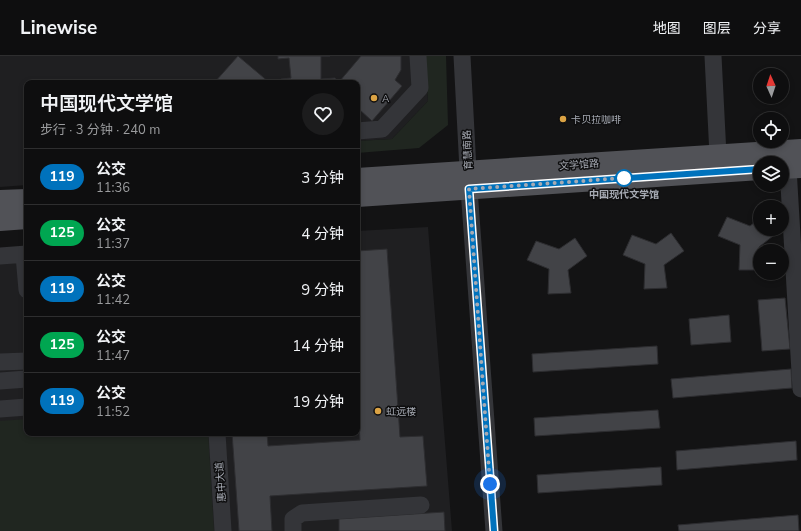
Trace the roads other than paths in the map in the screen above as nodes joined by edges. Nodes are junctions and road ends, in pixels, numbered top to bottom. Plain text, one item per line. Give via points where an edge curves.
1 (418, 56) edge
2 (462, 56) edge
3 (713, 56) edge
4 (360, 131) edge
5 (801, 150) edge
6 (718, 155) junction
7 (790, 168) edge
8 (753, 170) edge
9 (360, 178) edge
10 (468, 180) junction
11 (360, 196) edge
12 (24, 200) edge
13 (0, 202) edge
14 (24, 218) edge
15 (0, 220) edge
16 (24, 255) edge
17 (0, 256) edge
18 (24, 361) edge
19 (0, 362) edge
20 (24, 379) edge
21 (0, 381) edge
22 (801, 389) edge
23 (24, 407) edge
24 (0, 409) edge
25 (217, 436) edge
26 (421, 505) dead end
27 (223, 531) edge
28 (293, 531) edge
29 (494, 531) edge

1 - 4 street via 420,88 382,129
2 - 10 street, 育慧南路
3 - 6 street
5 - 6 main road, 文学馆路
6 - 10 main road, 文学馆路
7 - 22 street
8 - 10 main road, 文学馆路
9 - 10 main road, 文学馆路
10 - 11 main road, 文学馆路
10 - 29 street, 育慧南路
12 - 13 main road
14 - 15 main road
16 - 17 street
18 - 19 street
20 - 21 street
23 - 24 street
25 - 27 street, 惠中大道
26 - 28 street via 302,513 294,519

